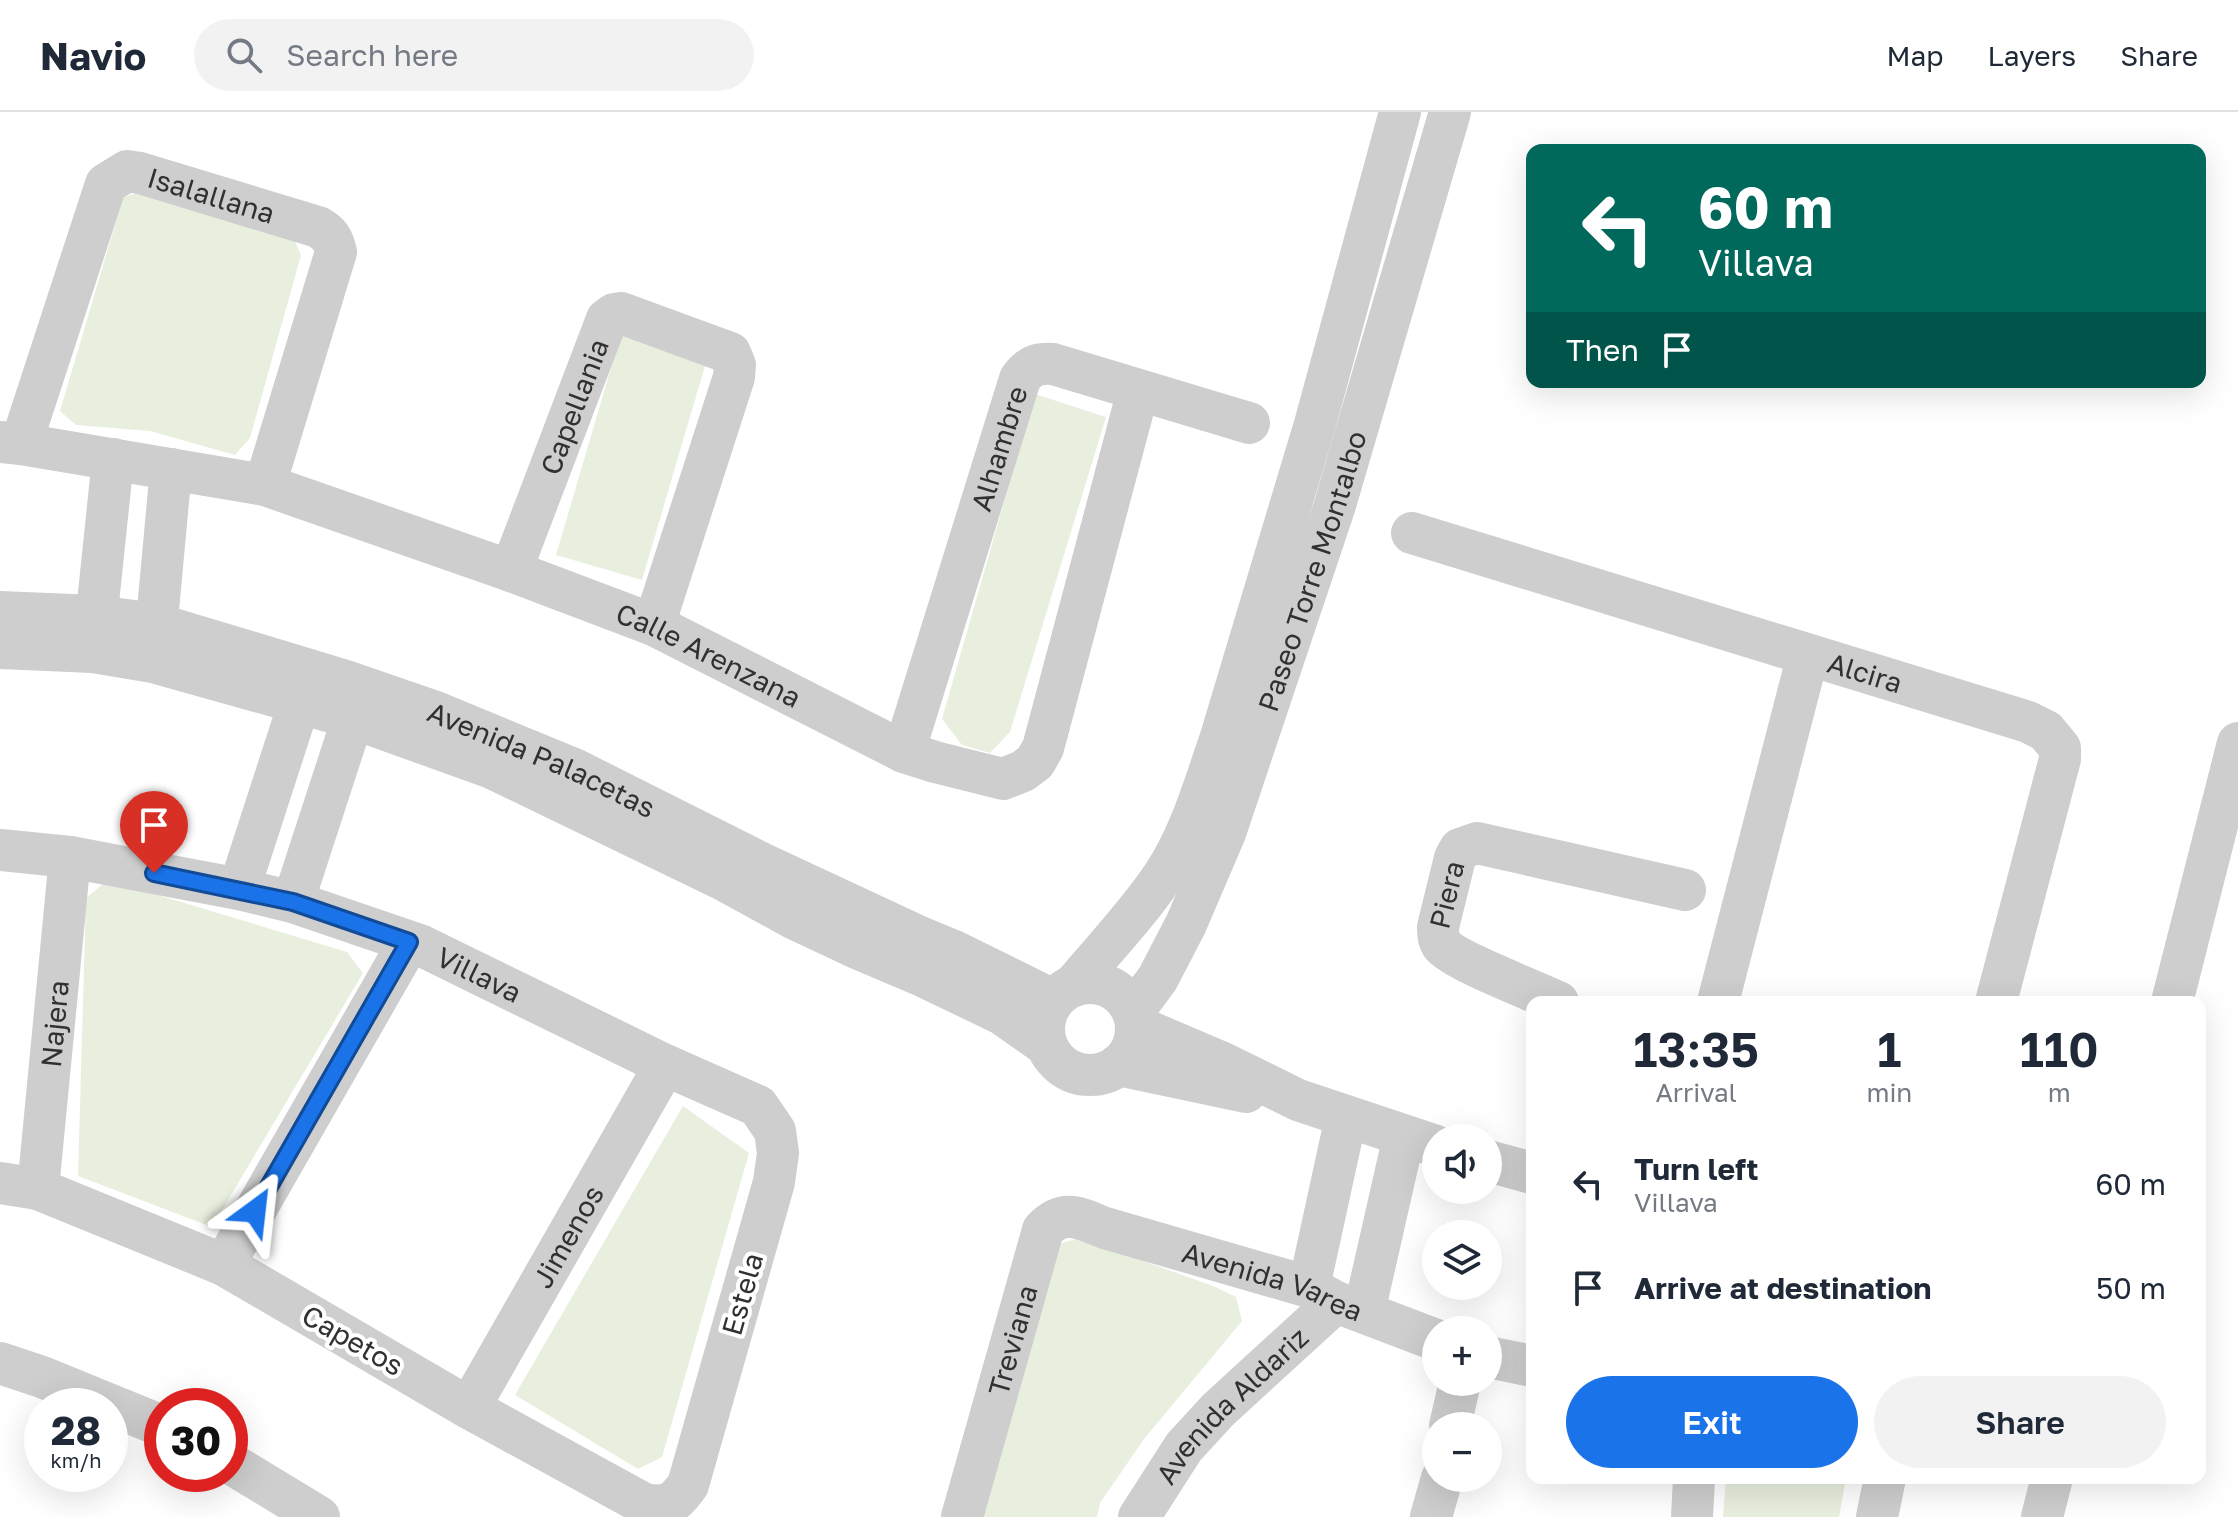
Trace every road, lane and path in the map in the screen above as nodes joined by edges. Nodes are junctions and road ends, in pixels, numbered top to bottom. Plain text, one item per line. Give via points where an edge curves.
1 (1400, 112) edge
2 (1450, 112) edge
3 (1138, 391) junction
4 (1249, 423) dead end
5 (10, 443) edge
6 (113, 459) junction
7 (171, 469) junction
8 (265, 485) junction
9 (1412, 533) dead end
10 (511, 571) junction
11 (0, 612) edge
12 (654, 625) junction
13 (95, 634) junction
14 (155, 643) junction
15 (0, 648) edge
16 (1808, 655) junction
17 (299, 704) junction
18 (353, 718) junction
19 (2238, 743) edge
20 (904, 752) junction
21 (0, 850) edge
22 (70, 857) junction
23 (239, 889) junction
24 (1685, 890) dead end
25 (293, 902) junction
26 (409, 942) junction
27 (1063, 993) junction
28 (1545, 996) edge
29 (1720, 996) edge
30 (1998, 996) edge
31 (2174, 996) edge
32 (1134, 1019) junction
33 (1046, 1045) junction
34 (665, 1065) junction
35 (1118, 1065) junction
36 (1298, 1100) junction
37 (758, 1106) joint
38 (1346, 1117) junction
39 (1420, 1141) edge
40 (19, 1186) edge
41 (1105, 1228) joint
42 (224, 1265) junction
43 (1336, 1300) junction
44 (1422, 1334) edge
45 (1502, 1360) edge
46 (0, 1363) edge
47 (1526, 1365) edge
48 (469, 1408) junction
49 (144, 1419) edge
50 (248, 1474) edge
51 (1694, 1484) edge
52 (1884, 1484) edge
53 (2050, 1484) edge
54 (688, 1485) joint
55 (1438, 1492) edge
56 (319, 1517) edge
57 (962, 1517) edge
58 (1139, 1517) edge
59 (1431, 1517) edge
60 (1692, 1517) edge
61 (1877, 1517) edge
62 (2042, 1517) edge

1 - 27 street, Paseo Torre Montalbo via 1310,439 1203,791 1164,876
2 - 32 street, Paseo Torre Montalbo via 1335,505 1225,833 1186,924
3 - 4 street, Alhambre
3 - 20 street, Alhambre via 1053,364 1027,368
3 - 20 street, Calle Arenzana via 1035,762 1003,779
5 - 6 street, Calle Arenzana
5 - 8 street, Isalallana via 106,184 127,171 140,173 318,227 333,240 333,263
6 - 7 street, Calle Arenzana
6 - 13 street
7 - 8 street, Calle Arenzana
7 - 14 street
8 - 10 street, Calle Arenzana
9 - 16 street, Alcira
10 - 12 street, Calle Arenzana
10 - 12 street, Capellania via 607,319 621,313 730,353 734,377
11 - 13 street, Avenida Palacetas
12 - 20 street, Calle Arenzana
13 - 14 street, Avenida Palacetas
13 - 15 street, Avenida Palacetas
14 - 17 street, Avenida Palacetas
14 - 27 street, Avenida Palacetas via 346,681 433,711 576,770 922,938
16 - 29 street
16 - 30 street, Alcira via 2028,722 2046,731 2060,748
17 - 18 street, Avenida Palacetas
17 - 23 street
18 - 25 street
18 - 33 street, Avenida Palacetas via 492,768 795,919 1002,1014
19 - 31 street
21 - 22 street, Villava
22 - 23 street, Villava
22 - 40 street, Najera
23 - 25 street, Villava
24 - 28 street, Piera via 1477,843 1460,849 1438,927 1443,947
25 - 26 street, Villava
26 - 34 street, Villava
26 - 42 street
27 - 32 street via 1096,983 1108,987 1128,1003
27 - 33 street via 1044,1022
32 - 35 street via 1133,1045
32 - 36 street
33 - 35 street via 1060,1065 1083,1075
34 - 37 street, Villava
34 - 48 street, Jimenos
35 - 36 street
36 - 38 street
37 - 54 street, Estela via 775,1131 774,1182
38 - 39 street
38 - 43 street
39 - 43 street
40 - 42 street, Capetos
41 - 43 street, Avenida Varea
41 - 57 street, Treviana via 1067,1216 1043,1230
42 - 48 street, Capetos
43 - 44 street, Avenida Varea
43 - 58 street, Avenida Aldariz via 1184,1447
45 - 47 street
46 - 49 street
48 - 54 street, Capetos via 644,1504 664,1507
50 - 56 street
51 - 60 street
52 - 61 street
53 - 62 street
55 - 59 street

